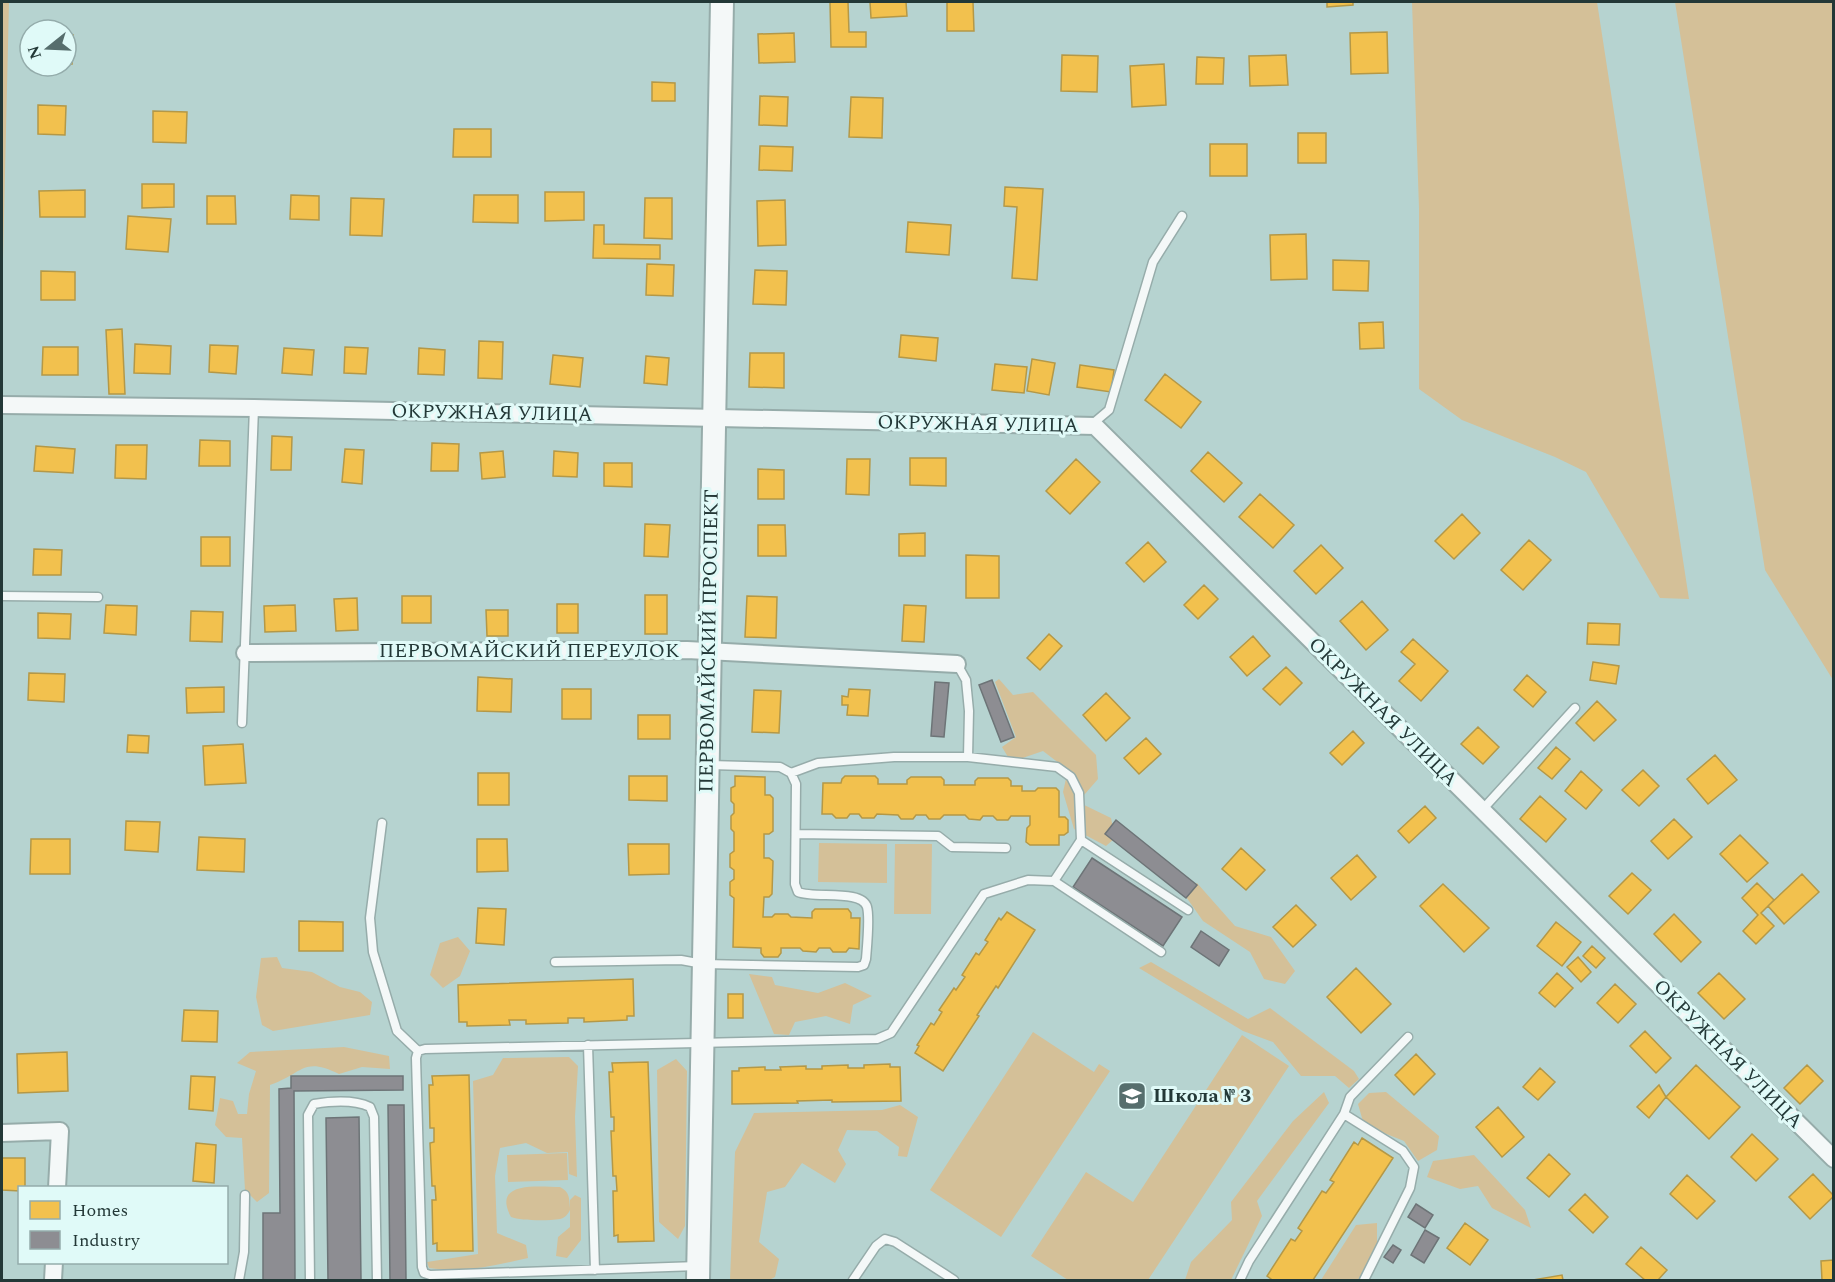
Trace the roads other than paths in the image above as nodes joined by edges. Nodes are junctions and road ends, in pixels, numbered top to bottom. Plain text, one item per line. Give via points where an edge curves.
1 (722, 2) edge
2 (1182, 216) dead end
3 (2, 405) edge
4 (254, 408) junction
5 (713, 418) junction
6 (1090, 426) junction
7 (2, 596) edge
8 (98, 597) dead end
9 (709, 651) junction
10 (245, 653) junction
11 (957, 664) joint
12 (1575, 708) dead end
13 (242, 723) dead end
14 (968, 757) junction
15 (707, 765) junction
16 (791, 773) junction
17 (1482, 810) junction
18 (382, 823) dead end
19 (796, 834) junction
20 (1081, 840) junction
21 (1006, 848) dead end
22 (1054, 881) junction
23 (1188, 910) dead end
24 (1161, 952) dead end
25 (555, 962) dead end
26 (703, 964) junction
27 (1408, 1037) dead end
28 (702, 1044) junction
29 (588, 1045) junction
30 (418, 1051) junction
31 (1344, 1114) junction
32 (2, 1133) edge
33 (1833, 1159) edge
34 (57, 1186) edge
35 (245, 1195) dead end
36 (54, 1264) edge
37 (595, 1270) junction
38 (698, 1274) edge
39 (468, 1277) edge
40 (53, 1281) edge
41 (239, 1281) edge
42 (310, 1281) edge
43 (377, 1281) edge
44 (853, 1281) edge
45 (954, 1281) edge
46 (1240, 1281) edge
47 (1364, 1281) edge

1 - 5 street, ПЕРВОМАЙСКИЙ ПРОСПЕКТ
2 - 6 lane via 1153,262 1109,410
3 - 4 street, ОКРУЖНАЯ УЛИЦА
4 - 5 street, ОКРУЖНАЯ УЛИЦА
4 - 10 lane
5 - 6 street, ОКРУЖНАЯ УЛИЦА
5 - 9 street, ПЕРВОМАЙСКИЙ ПРОСПЕКТ
6 - 17 street, ОКРУЖНАЯ УЛИЦА via 1095,426
7 - 8 lane
9 - 10 street, ПЕРВОМАЙСКИЙ ПЕРЕУЛОК
9 - 11 street, ПЕРВОМАЙСКИЙ ПЕРЕУЛОК
9 - 15 street, ПЕРВОМАЙСКИЙ ПРОСПЕКТ
10 - 13 lane
11 - 14 lane via 966,680
12 - 17 lane
14 - 16 lane via 818,763
14 - 20 lane via 1057,767 1071,777 1079,793
15 - 16 lane via 780,767
15 - 26 street, ПЕРВОМАЙСКИЙ ПРОСПЕКТ
16 - 19 lane via 796,784
17 - 33 street, ОКРУЖНАЯ УЛИЦА
18 - 30 lane via 370,918 372,952 397,1031
19 - 21 lane via 938,836 952,847
19 - 26 lane via 798,892 863,900 867,908 864,964
20 - 22 lane
20 - 23 lane
22 - 24 lane
22 - 28 lane via 1028,880 984,894 891,1033 877,1039
25 - 26 lane via 681,960
26 - 28 street, ПЕРВОМАЙСКИЙ ПРОСПЕКТ
27 - 31 lane via 1350,1097
28 - 29 lane
28 - 38 street, ПЕРВОМАЙСКИЙ ПРОСПЕКТ
29 - 30 lane
29 - 37 lane
30 - 39 lane via 422,1267 430,1275
31 - 46 lane
31 - 47 lane via 1403,1151 1414,1167 1410,1188
32 - 34 street via 60,1131
35 - 41 lane
36 - 40 street
37 - 38 lane
37 - 39 lane
42 - 43 lane via 308,1115 314,1104 326,1102 359,1102 370,1107 374,1117
44 - 45 lane via 885,1239 896,1242

